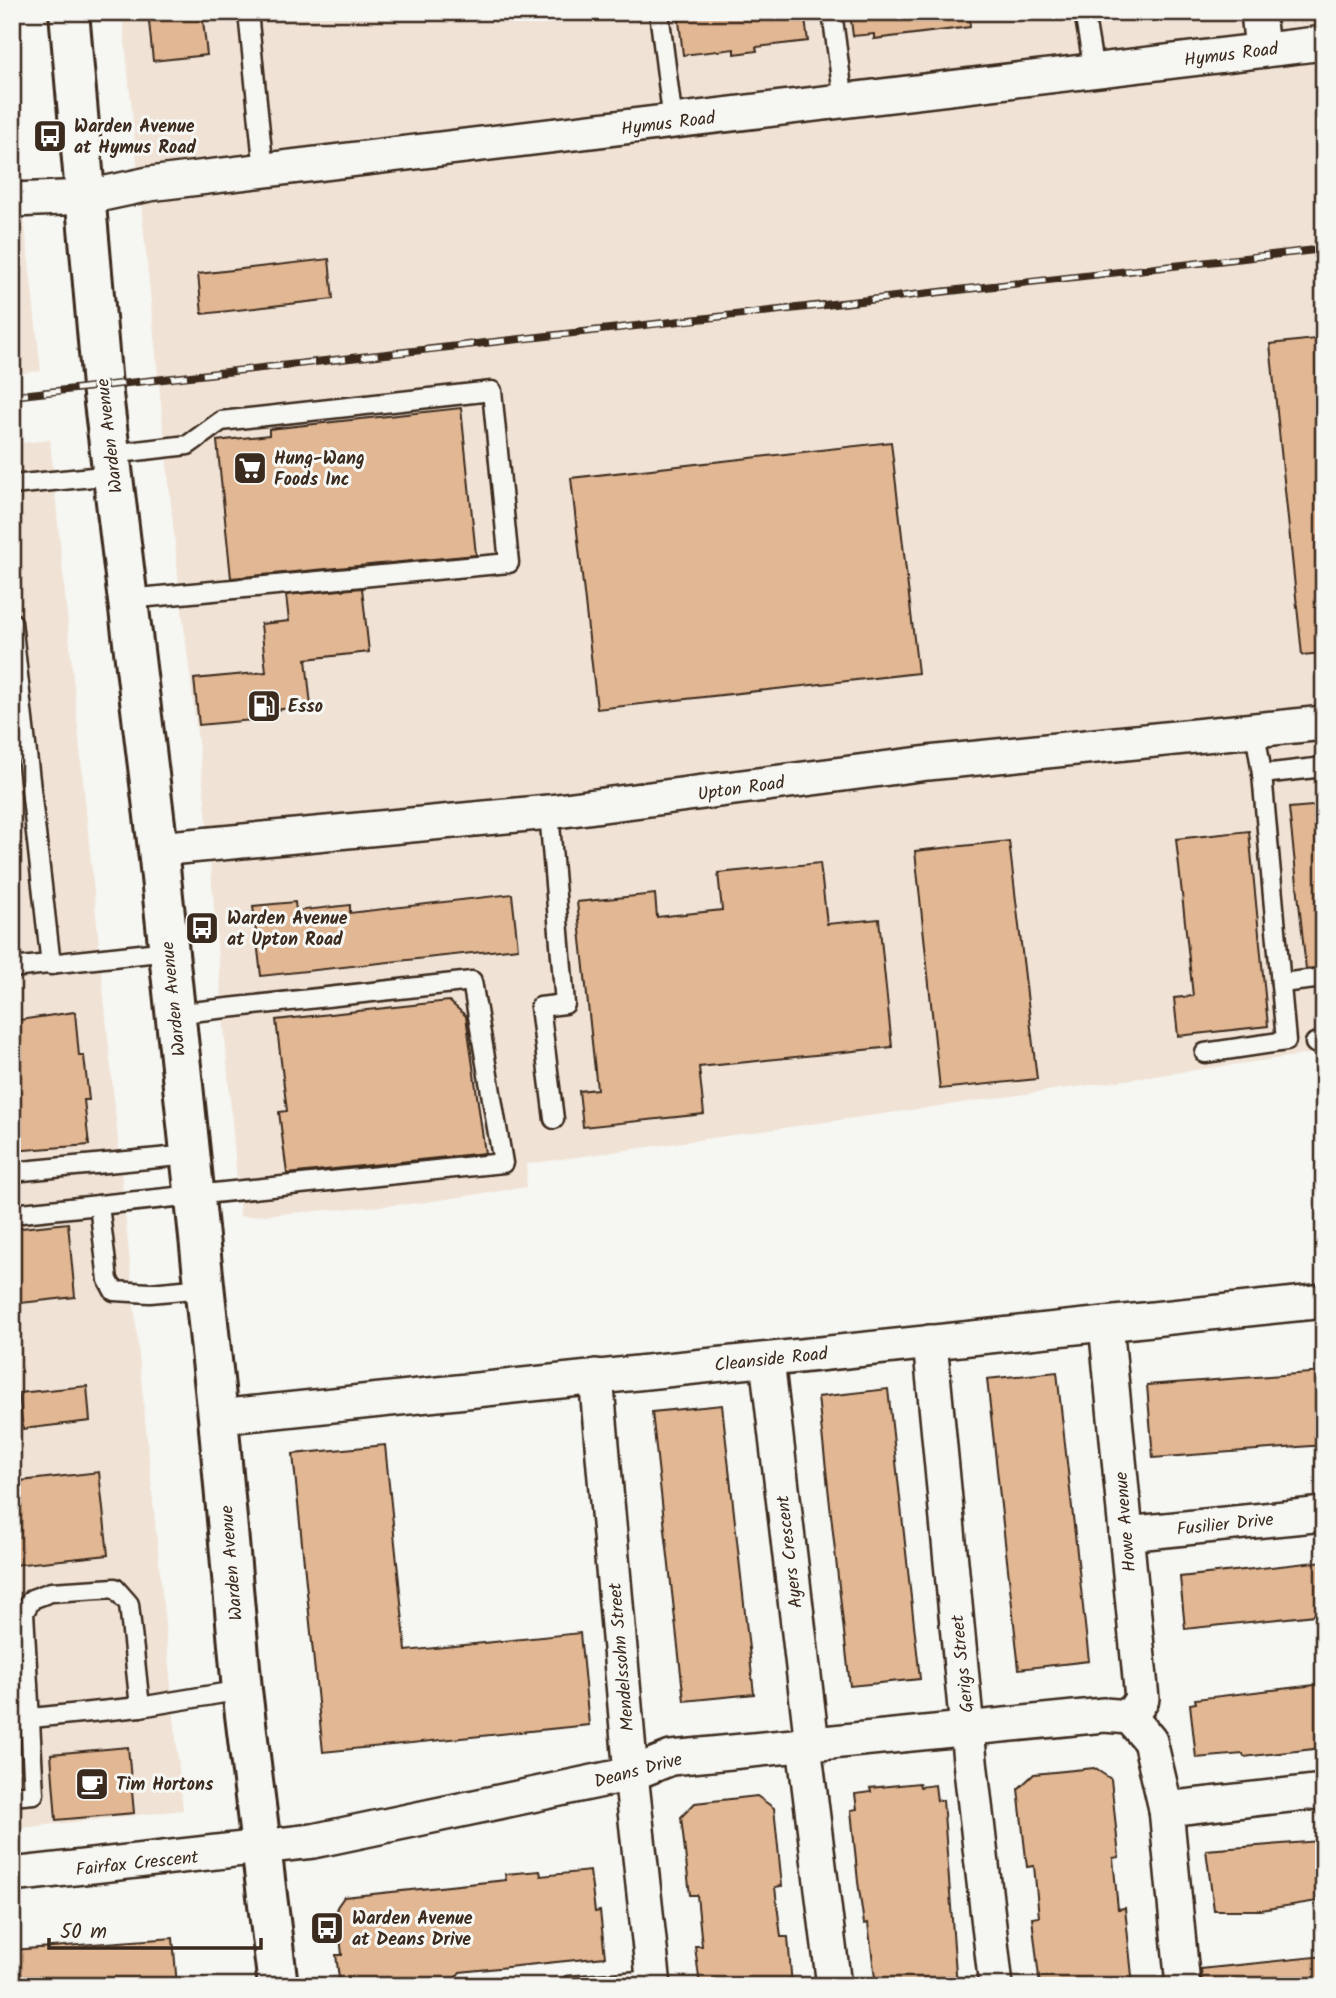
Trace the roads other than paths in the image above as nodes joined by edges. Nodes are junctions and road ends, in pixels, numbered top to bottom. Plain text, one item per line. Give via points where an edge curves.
1 (69, 12) edge
2 (248, 12) edge
3 (659, 12) edge
4 (832, 12) edge
5 (1084, 12) edge
6 (1258, 12) edge
7 (1324, 43) edge
8 (1262, 50) junction
9 (1094, 71) junction
10 (844, 102) junction
11 (673, 122) junction
12 (264, 172) junction
13 (88, 197) junction
14 (12, 200) edge
15 (112, 465) junction
16 (12, 485) edge
17 (128, 599) junction
18 (12, 622) edge
19 (1324, 723) edge
20 (1255, 731) junction
21 (1324, 767) edge
22 (1262, 774) junction
23 (549, 812) junction
24 (158, 849) junction
25 (168, 951) junction
26 (51, 965) junction
27 (12, 968) edge
28 (1324, 978) edge
29 (1281, 983) junction
30 (173, 1014) junction
31 (1205, 1054) dead end
32 (554, 1118) dead end
33 (190, 1155) junction
34 (12, 1172) edge
35 (195, 1197) junction
36 (100, 1205) junction
37 (12, 1214) edge
38 (204, 1289) junction
39 (1324, 1301) edge
40 (1106, 1324) junction
41 (930, 1342) junction
42 (767, 1360) junction
43 (596, 1376) junction
44 (218, 1417) junction
45 (1324, 1514) edge
46 (1126, 1534) junction
47 (243, 1690) junction
48 (140, 1707) junction
49 (1117, 1716) junction
50 (20, 1718) edge
51 (969, 1728) junction
52 (808, 1744) junction
53 (631, 1774) junction
54 (1324, 1791) edge
55 (12, 1796) edge
56 (1166, 1809) junction
57 (261, 1848) junction
58 (12, 1875) edge
59 (654, 1983) edge
60 (278, 1986) edge
61 (569, 1986) edge
62 (834, 1986) edge
63 (996, 1986) edge
64 (1183, 1986) edge

1 - 13 main road, Warden Avenue
2 - 12 lane
3 - 11 lane
4 - 10 lane
5 - 9 lane
6 - 8 street
7 - 8 street, Hymus Road
8 - 9 street, Hymus Road
9 - 10 street, Hymus Road
10 - 11 street, Hymus Road
11 - 12 street, Hymus Road
12 - 13 street, Hymus Road via 137,186
13 - 14 street, Hymus Road
13 - 15 main road, Warden Avenue
15 - 16 lane
15 - 17 main road, Warden Avenue
15 - 17 lane via 188,446 221,421 492,391 509,563
17 - 24 main road, Warden Avenue
18 - 26 lane
19 - 20 street, Upton Road
20 - 22 lane
20 - 23 street, Upton Road via 928,763
21 - 22 lane
22 - 29 lane
23 - 24 street, Upton Road
23 - 32 lane via 565,1004 540,1007
24 - 25 main road, Warden Avenue
25 - 26 lane
25 - 30 main road, Warden Avenue
26 - 27 lane
28 - 29 lane
29 - 31 lane via 1286,1041
30 - 33 main road, Warden Avenue
30 - 35 lane via 472,981 503,1163
33 - 34 lane
33 - 35 main road, Warden Avenue
35 - 36 lane
35 - 38 main road, Warden Avenue
36 - 37 lane
36 - 38 lane via 108,1280 114,1291
38 - 44 main road, Warden Avenue
39 - 40 street, Cleanside Road
40 - 41 street, Cleanside Road
40 - 46 street, Howe Avenue
41 - 42 street, Cleanside Road
41 - 51 street, Gerigs Street
42 - 43 street, Cleanside Road
42 - 52 street, Ayers Crescent
43 - 44 street, Cleanside Road
43 - 53 street, Mendelssohn Street
44 - 47 main road, Warden Avenue
45 - 46 street, Fusilier Drive
46 - 49 street, Howe Avenue via 1142,1699
47 - 48 lane
47 - 57 main road, Warden Avenue
48 - 50 lane
48 - 50 lane via 129,1604 115,1588 51,1592 32,1599 24,1612
49 - 51 street, Deans Drive
49 - 56 street via 1150,1741
50 - 55 lane via 34,1794
51 - 52 street, Deans Drive
51 - 63 street, Gerigs Street
52 - 53 street, Deans Drive via 671,1758
52 - 62 street, Ayers Crescent
53 - 57 street, Deans Drive
53 - 59 street, Mendelssohn Street
54 - 56 street
56 - 64 street
57 - 58 street, Fairfax Crescent
57 - 60 main road, Warden Avenue
59 - 61 lane, Mendelssohn Street

